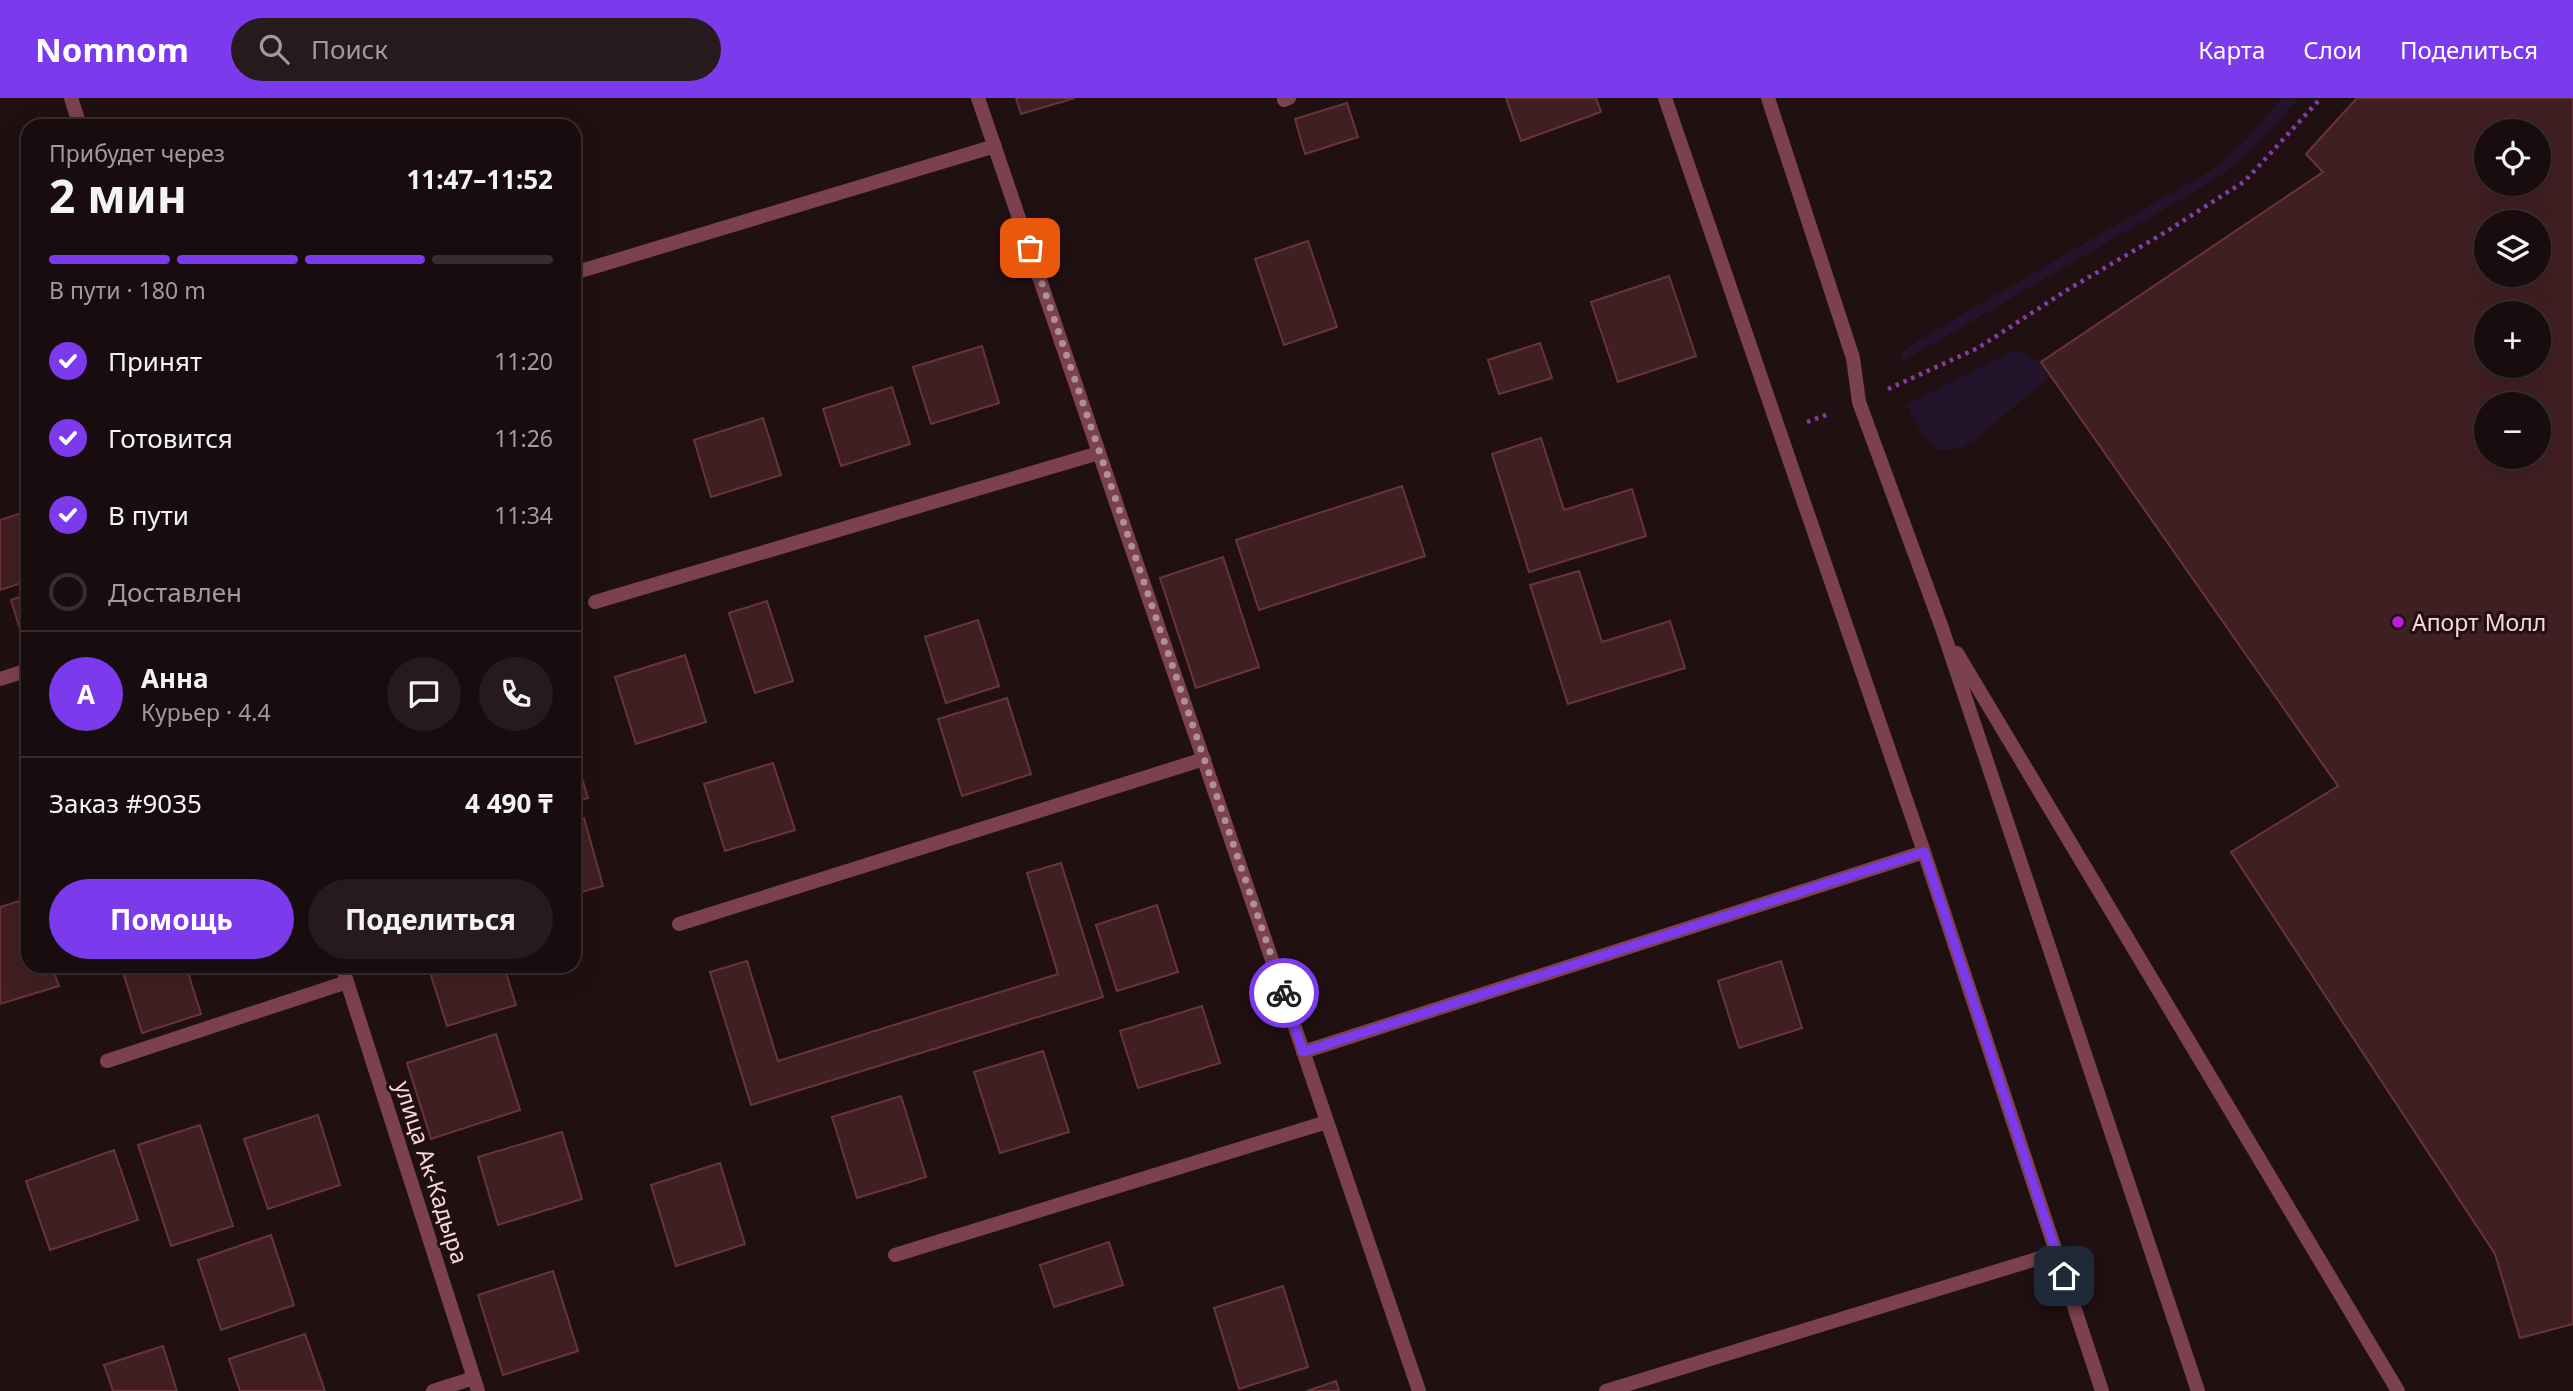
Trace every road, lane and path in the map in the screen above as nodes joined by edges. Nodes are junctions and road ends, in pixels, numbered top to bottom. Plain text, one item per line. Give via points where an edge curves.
1 (71, 98) edge
2 (978, 98) edge
3 (1665, 98) edge
4 (1768, 98) edge
5 (2321, 98) edge
6 (78, 119) edge
7 (995, 146) junction
8 (581, 271) edge
9 (1859, 402) junction
10 (1780, 432) junction
11 (1099, 453) junction
12 (595, 602) dead end
13 (1942, 628) junction
14 (21, 672) edge
15 (0, 679) edge
16 (1204, 759) junction
17 (1924, 852) junction
18 (679, 924) dead end
19 (344, 973) edge
20 (347, 982) junction
21 (1303, 1052) junction
22 (107, 1061) dead end
23 (1327, 1122) junction
24 (2056, 1253) junction
25 (895, 1255) dead end
26 (476, 1385) edge
27 (433, 1391) edge
28 (1419, 1391) edge
29 (1606, 1391) edge
30 (2102, 1391) edge
31 (2198, 1391) edge
32 (2398, 1391) edge

1 - 6 street
2 - 7 street
3 - 10 street
4 - 9 street via 1853,358
5 - 9 path via 2245,181 1978,348
7 - 8 street
7 - 11 street
9 - 10 path
9 - 13 street
10 - 17 street
11 - 12 street
11 - 16 street
13 - 31 street
13 - 32 street
14 - 15 street
16 - 18 street
16 - 21 street
17 - 21 street
17 - 24 street
19 - 20 street, улица Ак-Кадыра
20 - 22 street
20 - 26 street, улица Ак-Кадыра
21 - 23 street
23 - 25 street
23 - 28 street
24 - 29 street
24 - 30 street
26 - 27 street

